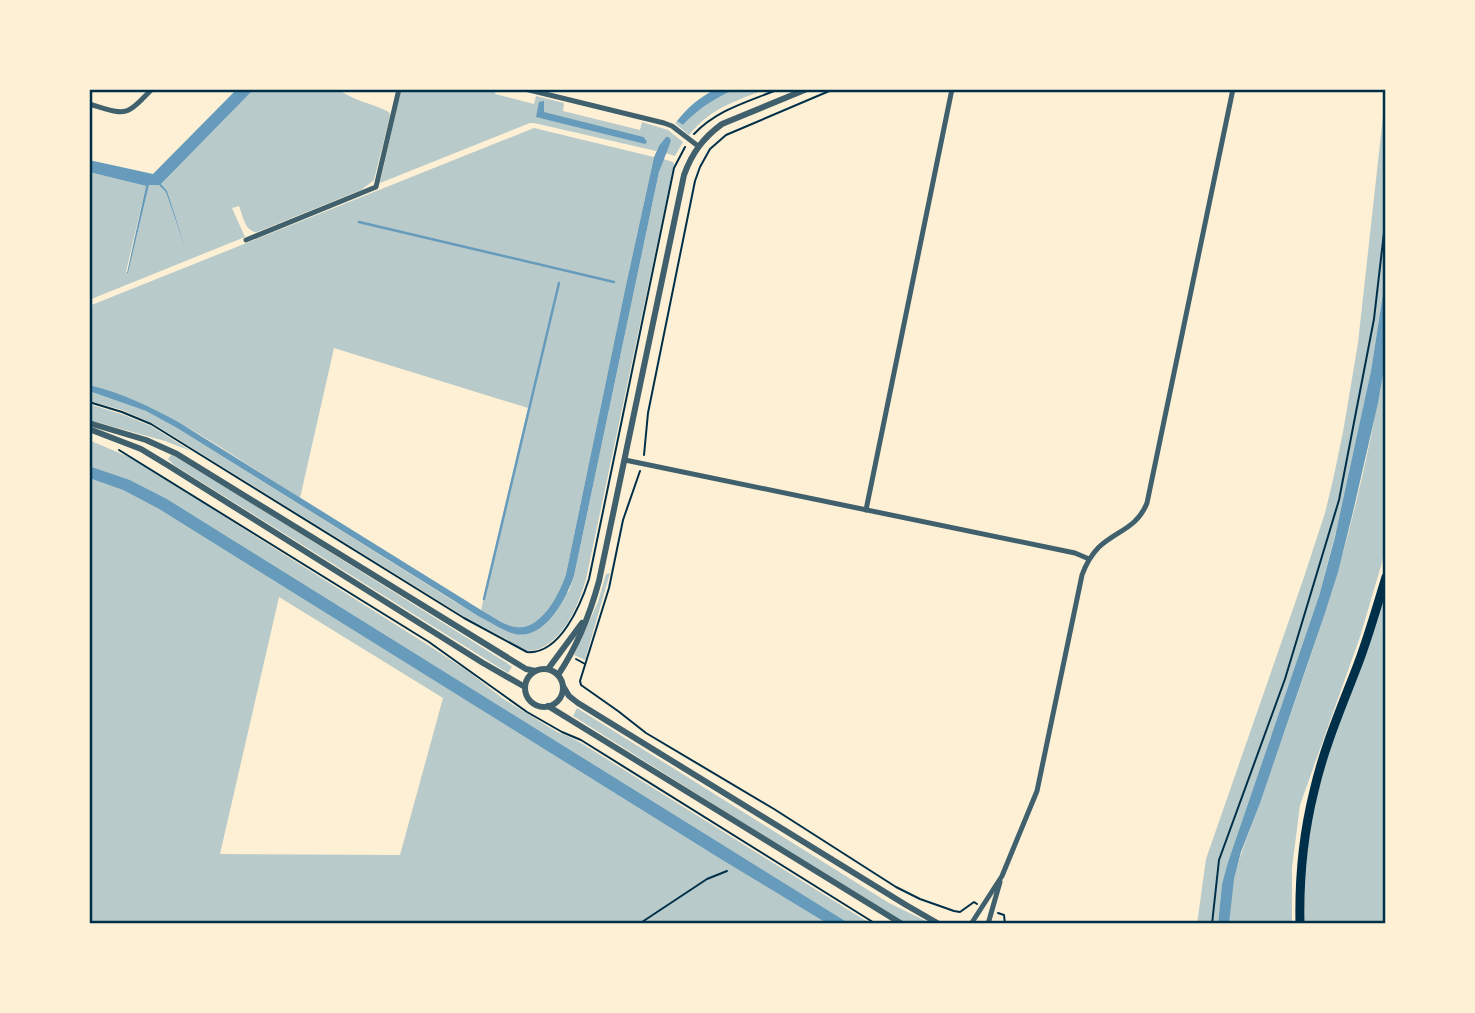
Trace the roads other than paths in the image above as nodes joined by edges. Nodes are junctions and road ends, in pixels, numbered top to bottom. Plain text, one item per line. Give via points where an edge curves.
1 (152, 89) edge
2 (399, 89) edge
3 (525, 89) edge
4 (807, 89) edge
5 (952, 89) edge
6 (1233, 89) edge
7 (89, 104) edge
8 (698, 146) junction
9 (246, 240) dead end
10 (89, 423) edge
11 (89, 429) edge
12 (625, 460) junction
13 (866, 510) junction
14 (1089, 559) junction
15 (1386, 577) edge
16 (587, 616) junction
17 (548, 669) junction
18 (535, 671) junction
19 (558, 675) junction
20 (563, 686) junction
21 (525, 687) junction
22 (548, 706) junction
23 (1002, 876) junction
24 (902, 924) edge
25 (939, 924) edge
26 (971, 924) edge
27 (988, 924) edge
28 (1300, 924) edge

1 - 7 street via 132,110 120,113
2 - 9 street via 376,187
3 - 8 street via 664,123
4 - 8 street via 731,119
5 - 13 street
6 - 14 street via 1147,503 1134,523
8 - 12 street via 684,175
10 - 18 street via 177,454
11 - 21 street via 141,449
12 - 13 street
12 - 16 street
13 - 14 street
14 - 23 street via 1037,791
15 - 28 highway via 1314,790 1300,870
16 - 17 street
16 - 19 street
17 - 18 street
17 - 19 street
18 - 21 street
19 - 20 street
20 - 22 street via 559,699
20 - 25 street via 578,703
21 - 22 street via 532,702
22 - 24 street
23 - 26 street
23 - 27 street

